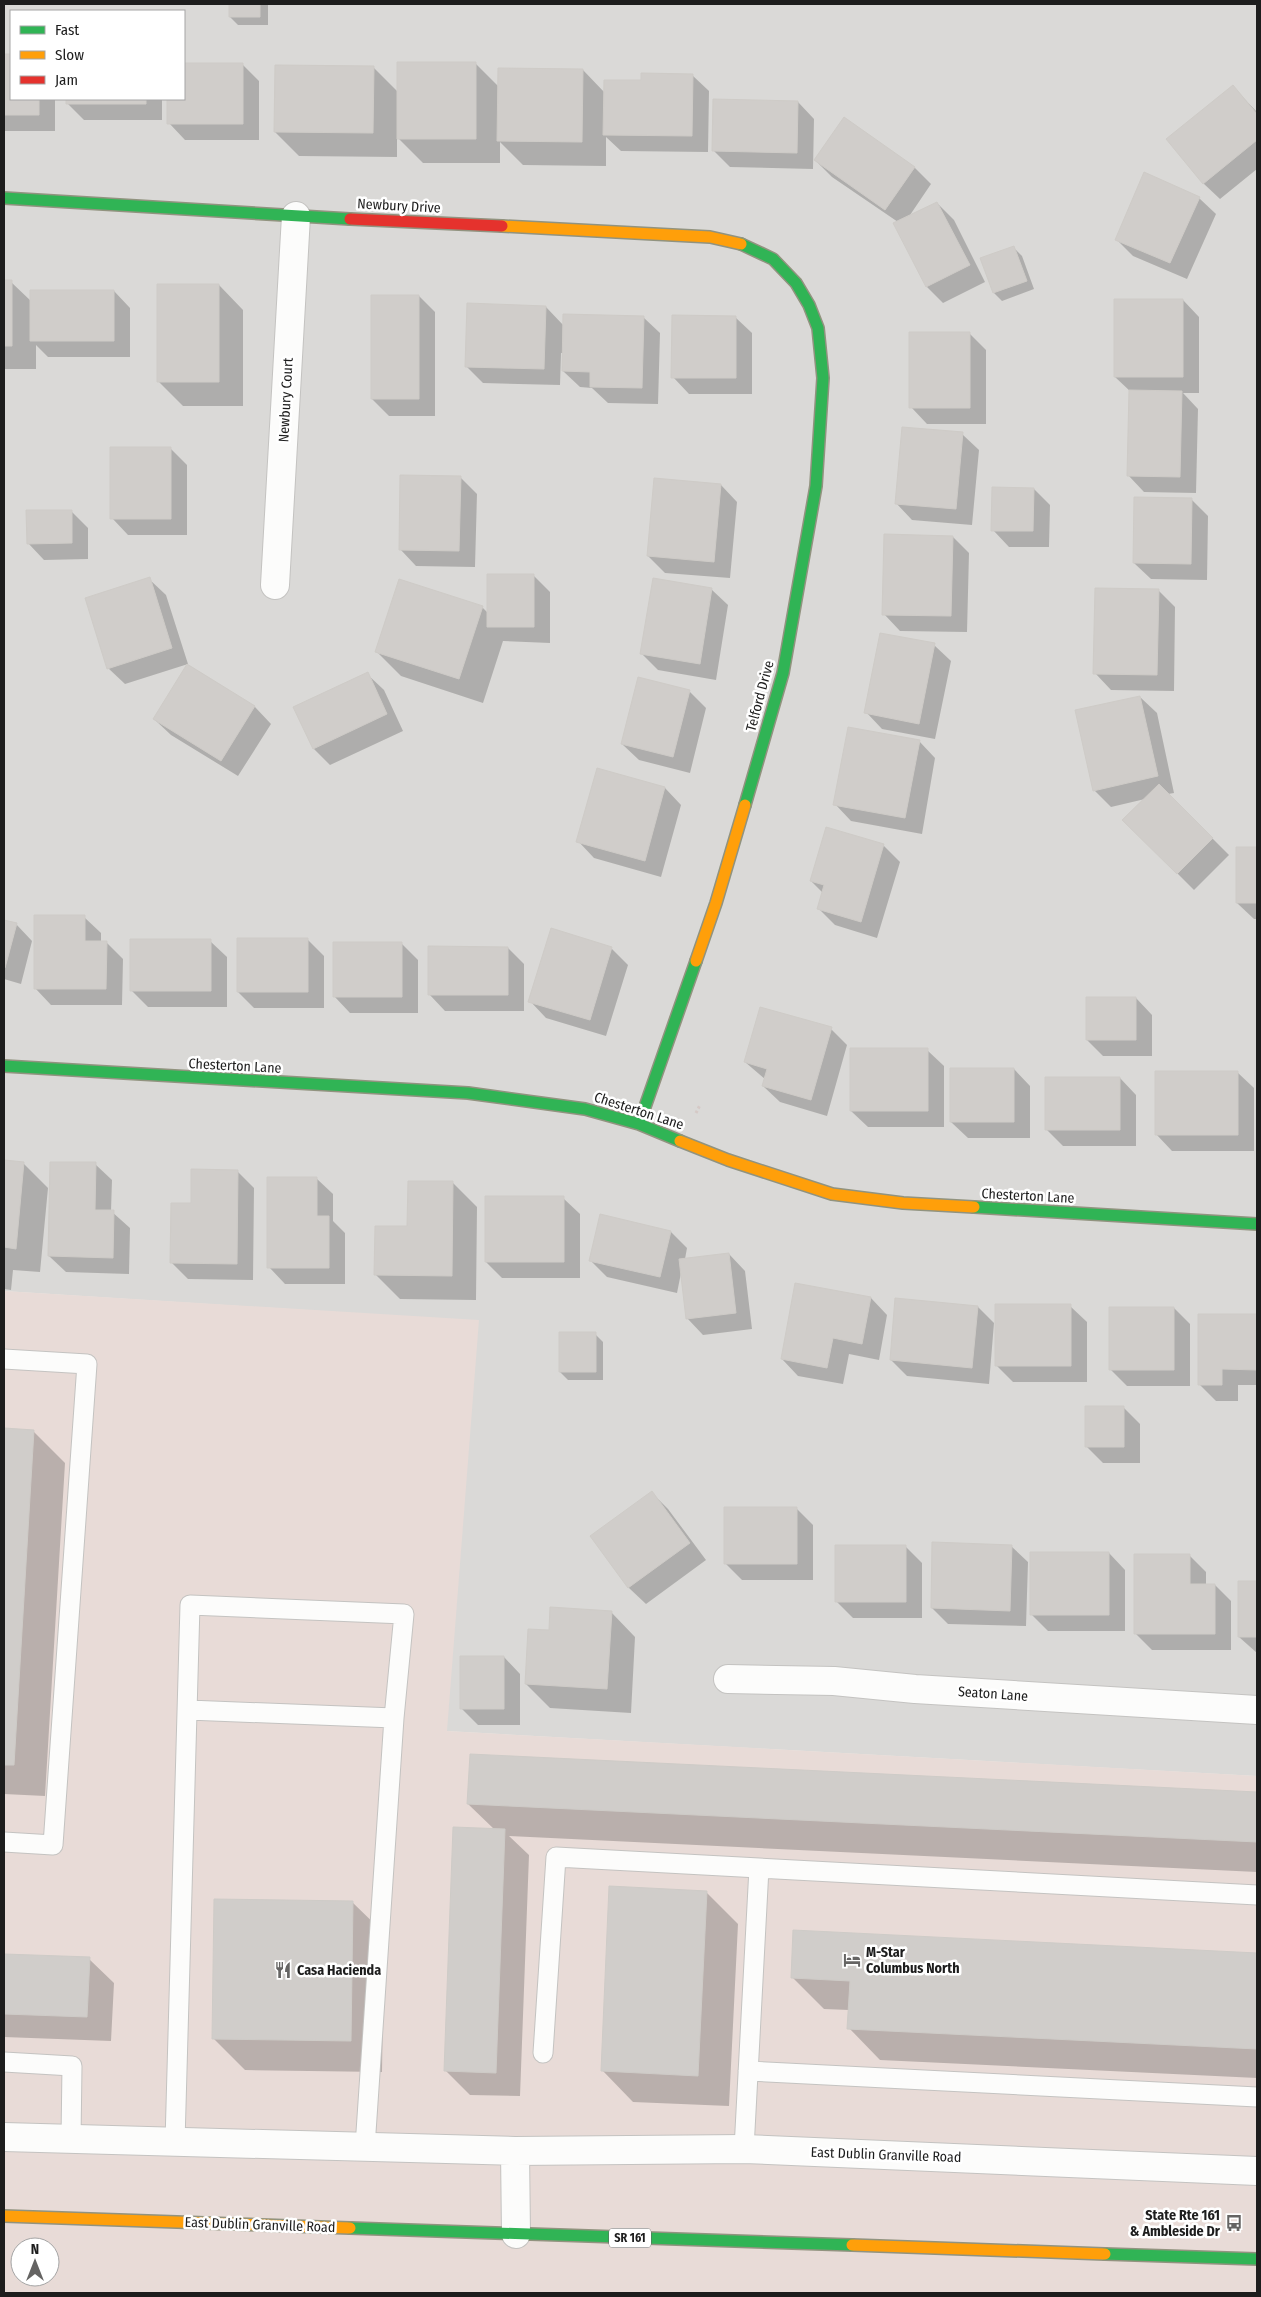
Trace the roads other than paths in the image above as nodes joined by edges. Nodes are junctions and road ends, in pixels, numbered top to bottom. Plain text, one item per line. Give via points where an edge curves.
1 (4, 198) edge
2 (296, 216) junction
3 (785, 270) joint
4 (275, 585) dead end
5 (4, 1066) edge
6 (639, 1124) junction
7 (1257, 1224) edge
8 (4, 1360) edge
9 (728, 1679) dead end
10 (188, 1710) junction
11 (1257, 1710) edge
12 (394, 1718) junction
13 (4, 1842) edge
14 (759, 1868) junction
15 (1257, 1896) edge
16 (543, 2053) dead end
17 (4, 2062) edge
18 (748, 2071) junction
19 (1257, 2097) edge
20 (4, 2137) edge
21 (71, 2139) junction
22 (175, 2142) junction
23 (365, 2147) junction
24 (744, 2149) junction
25 (514, 2151) junction
26 (1257, 2171) edge
27 (4, 2216) edge
28 (516, 2234) junction
29 (1257, 2259) edge

1 - 2 street, Newbury Drive
2 - 3 street, Newbury Drive via 710,236 741,244 773,259
2 - 4 street, Newbury Court
3 - 6 street, Telford Drive via 809,305 818,328 823,378 816,486 783,673 716,903
5 - 6 street, Chesterton Lane via 468,1093 585,1109
6 - 7 street, Chesterton Lane via 728,1160 832,1194 903,1203
8 - 13 lane via 87,1364 53,1845
9 - 11 street, Seaton Lane via 834,1681
10 - 12 lane
10 - 12 lane via 190,1605 404,1614
10 - 22 lane
12 - 23 lane
14 - 15 lane
14 - 16 lane via 556,1857
14 - 18 lane
17 - 21 lane via 72,2066
18 - 19 lane
18 - 24 lane
20 - 21 street, East Dublin Granville Road
21 - 22 street, East Dublin Granville Road
22 - 23 street, East Dublin Granville Road
23 - 25 street, East Dublin Granville Road
24 - 25 street, East Dublin Granville Road
24 - 26 street, East Dublin Granville Road
25 - 28 street
27 - 28 street, East Dublin Granville Road / SR 161
28 - 29 street, East Dublin Granville Road / SR 161

